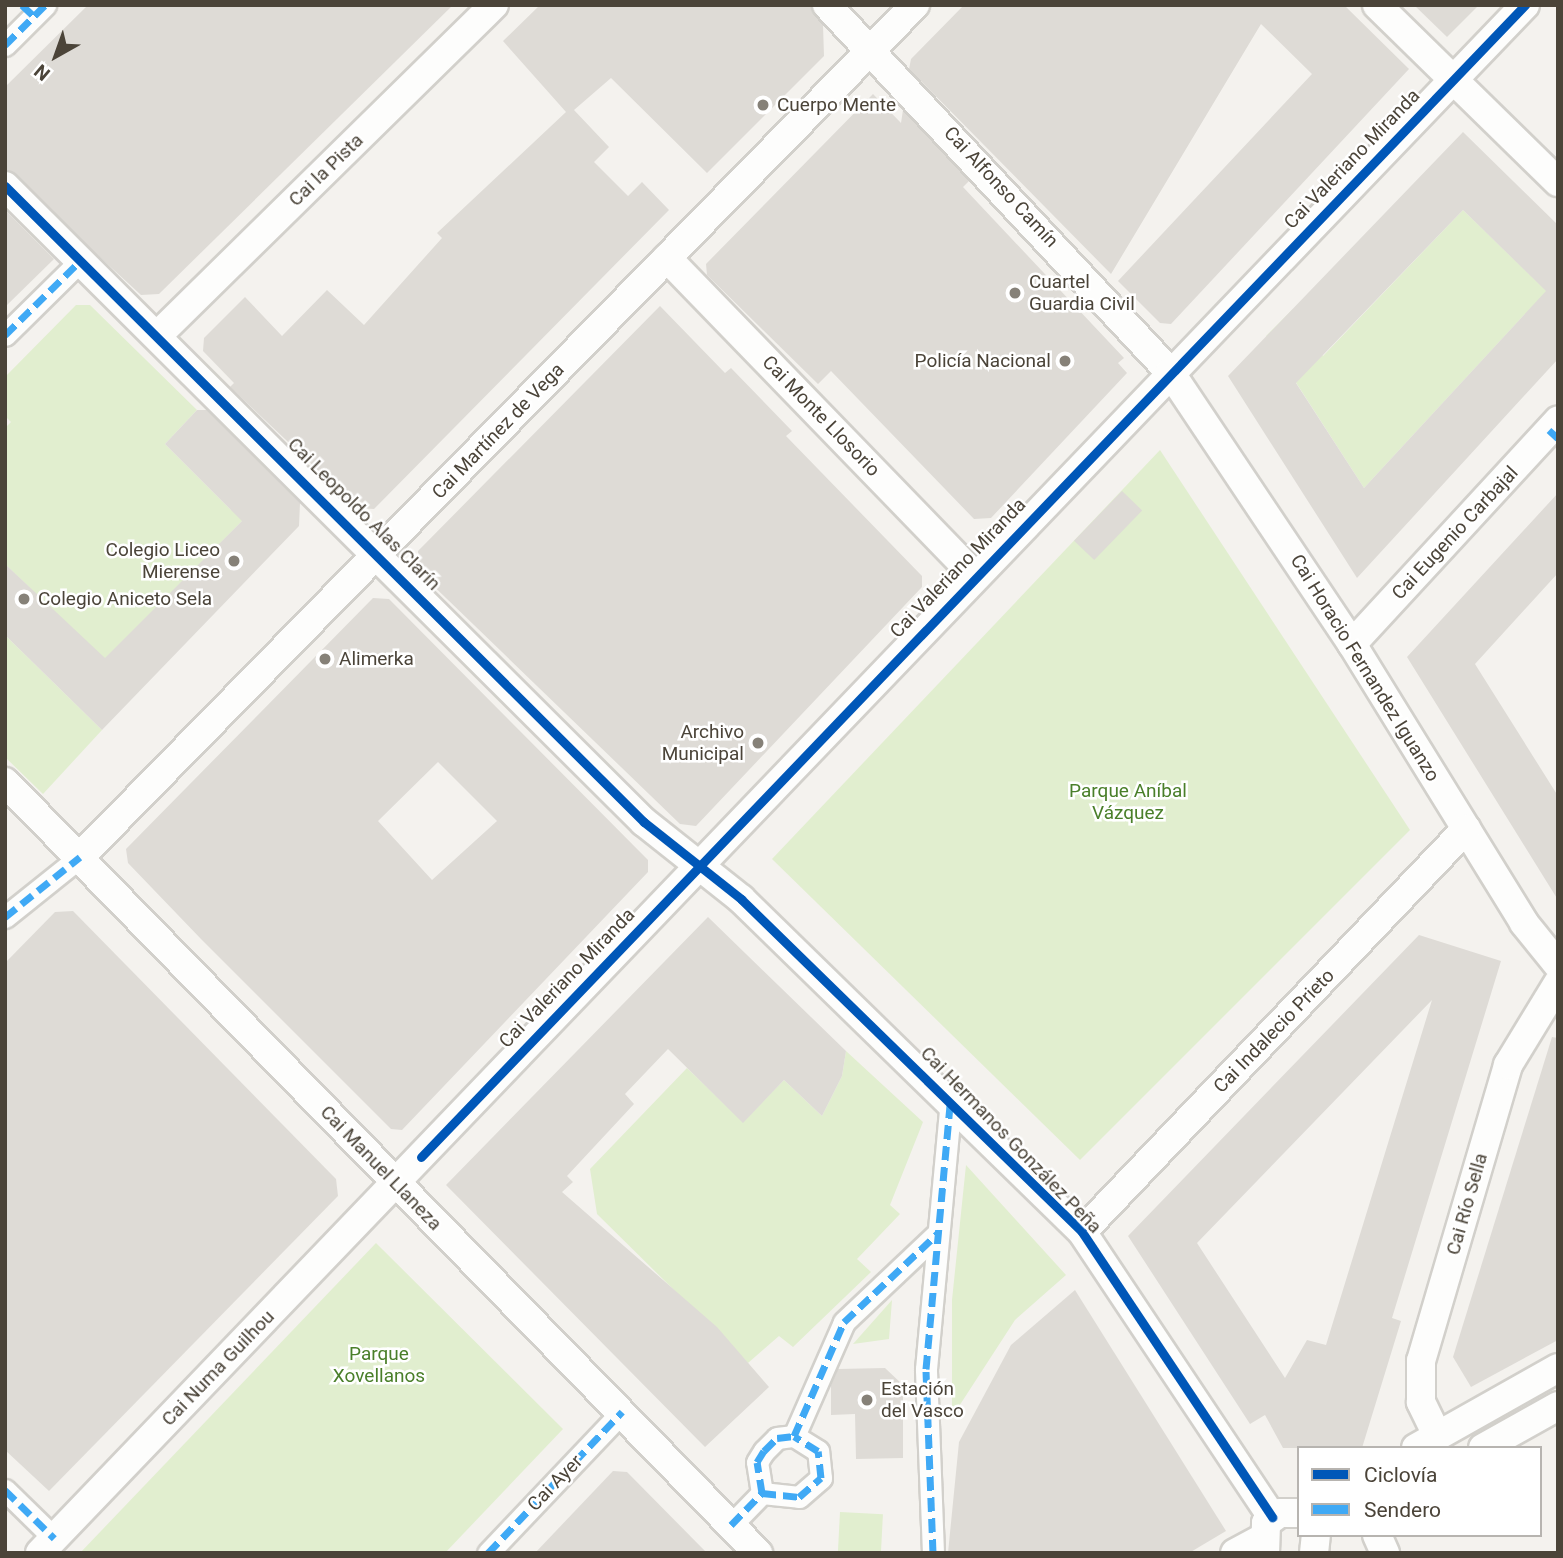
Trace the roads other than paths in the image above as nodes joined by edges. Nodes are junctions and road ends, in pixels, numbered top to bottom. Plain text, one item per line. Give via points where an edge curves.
1 (494, 5) edge
2 (827, 5) edge
3 (915, 5) edge
4 (1377, 5) edge
5 (1525, 5) edge
6 (34, 9) edge
7 (5, 45) edge
8 (871, 50) junction
9 (1452, 80) junction
10 (1558, 182) edge
11 (5, 186) edge
12 (667, 258) junction
13 (82, 260) junction
14 (5, 335) edge
15 (158, 335) junction
16 (1170, 372) junction
17 (1555, 430) edge
18 (378, 553) junction
19 (975, 576) junction
20 (1352, 644) junction
21 (5, 782) edge
22 (1466, 828) junction
23 (80, 857) junction
24 (697, 867) junction
25 (5, 917) edge
26 (1558, 965) edge
27 (1558, 984) edge
28 (951, 1101) junction
29 (396, 1184) junction
30 (938, 1233) junction
31 (1082, 1233) junction
32 (1558, 1367) edge
33 (1558, 1406) edge
34 (622, 1412) junction
35 (794, 1436) junction
36 (1426, 1441) edge
37 (1487, 1446) edge
38 (5, 1490) edge
39 (762, 1493) junction
40 (731, 1525) junction
41 (1274, 1530) edge
42 (1378, 1537) edge
43 (47, 1545) edge
44 (488, 1553) edge
45 (758, 1553) edge
46 (933, 1553) edge
47 (1235, 1553) edge
48 (1385, 1553) edge

1 - 15 street, Cai la Pista
2 - 8 street, Cai Alfonso Camín
3 - 8 street, Cai Martínez de Vega
4 - 9 street
5 - 9 street, Cai Valeriano Miranda
6 - 7 street
8 - 12 street, Cai Martínez de Vega
8 - 16 street, Cai Alfonso Camín
9 - 10 street
9 - 16 street, Cai Valeriano Miranda
11 - 13 street, Cai Leopoldo Alas Clarín
12 - 18 street, Cai Martínez de Vega
12 - 19 street, Cai Monte Llosorio
13 - 14 street
13 - 15 street, Cai Leopoldo Alas Clarín
15 - 18 street, Cai Leopoldo Alas Clarín
16 - 19 street, Cai Valeriano Miranda
16 - 20 street, Cai Horacio Fernandez Iguanzo
17 - 20 street, Cai Eugenio Carbajal
18 - 23 street, Cai Martínez de Vega
18 - 24 street, Cai Leopoldo Alas Clarín via 644,822
19 - 24 street, Cai Valeriano Miranda
20 - 22 street, Cai Horacio Fernandez Iguanzo
21 - 23 street, Cai Manuel Llaneza
22 - 26 street, Cai Horacio Fernandez Iguanzo
22 - 31 street, Cai Indalecio Prieto
23 - 25 street
23 - 29 street, Cai Manuel Llaneza
24 - 28 street, Cai Hermanos González Peña via 741,899
24 - 29 street, Cai Valeriano Miranda
27 - 36 street, Cai Río Sella via 1508,1065 1421,1362 1420,1402
28 - 30 street
28 - 31 street, Cai Hermanos González Peña
29 - 34 street, Cai Manuel Llaneza
29 - 43 street, Cai Numa Guilhou
30 - 35 street via 844,1322
30 - 46 street via 926,1369
31 - 41 street, Cai Hermanos González Peña
32 - 36 street
33 - 37 street
34 - 40 street, Cai Manuel Llaneza
34 - 44 street, Cai Ayer
35 - 39 street via 776,1438 757,1462
35 - 39 street via 818,1451 821,1478 799,1497
38 - 43 street
39 - 40 street
40 - 45 street, Cai Manuel Llaneza
41 - 47 street
42 - 48 street

